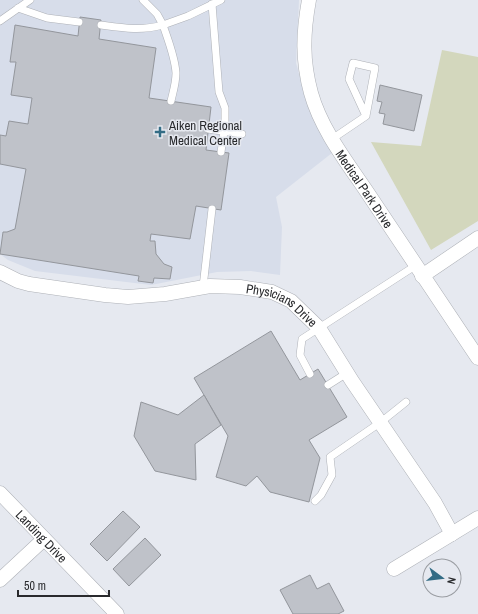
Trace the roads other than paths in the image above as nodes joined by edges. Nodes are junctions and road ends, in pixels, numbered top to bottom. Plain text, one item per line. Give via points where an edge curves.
1 (30, 0) edge
2 (143, 0) edge
3 (221, 0) edge
4 (309, 0) edge
5 (212, 4) junction
6 (18, 8) junction
7 (0, 22) edge
8 (80, 22) dead end
9 (101, 25) dead end
10 (163, 25) junction
11 (171, 101) dead end
12 (366, 116) junction
13 (208, 129) dead end
14 (224, 132) junction
15 (242, 134) dead end
16 (332, 139) junction
17 (221, 152) dead end
18 (212, 209) dead end
19 (478, 238) edge
20 (419, 271) junction
21 (0, 272) edge
22 (203, 287) junction
23 (319, 328) junction
24 (478, 358) edge
25 (310, 374) dead end
26 (347, 374) junction
27 (328, 385) dead end
28 (406, 402) dead end
29 (381, 422) junction
30 (0, 493) edge
31 (315, 501) dead end
32 (478, 518) edge
33 (452, 534) junction
34 (44, 539) junction
35 (394, 569) dead end
36 (0, 580) edge
37 (117, 614) edge

1 - 6 lane
2 - 10 lane via 157,14
3 - 5 lane
4 - 16 street, Medical Park Drive via 304,25 307,77 316,108
5 - 10 lane
5 - 14 lane via 219,92 225,108
6 - 7 lane
6 - 8 lane via 47,18
9 - 10 lane via 138,30
10 - 11 lane via 176,72
12 - 12 lane via 375,68 353,63 349,79
12 - 16 lane
13 - 14 lane
14 - 15 lane
14 - 17 lane
16 - 20 street, Medical Park Drive
18 - 22 lane
19 - 20 street
20 - 23 lane
20 - 24 street, Medical Park Drive
21 - 22 street, Physicians Drive via 29,284 120,296 147,296
22 - 23 street, Physicians Drive via 240,287 272,292 291,301
23 - 25 lane via 302,339 300,355
23 - 26 street, Physicians Drive
26 - 27 lane
26 - 29 street, Physicians Drive
28 - 29 lane
29 - 31 lane via 330,457 332,475
29 - 33 street, Physicians Drive via 435,503
30 - 34 street, Landing Drive
32 - 33 street
33 - 35 street
34 - 36 street
34 - 37 street, Landing Drive

